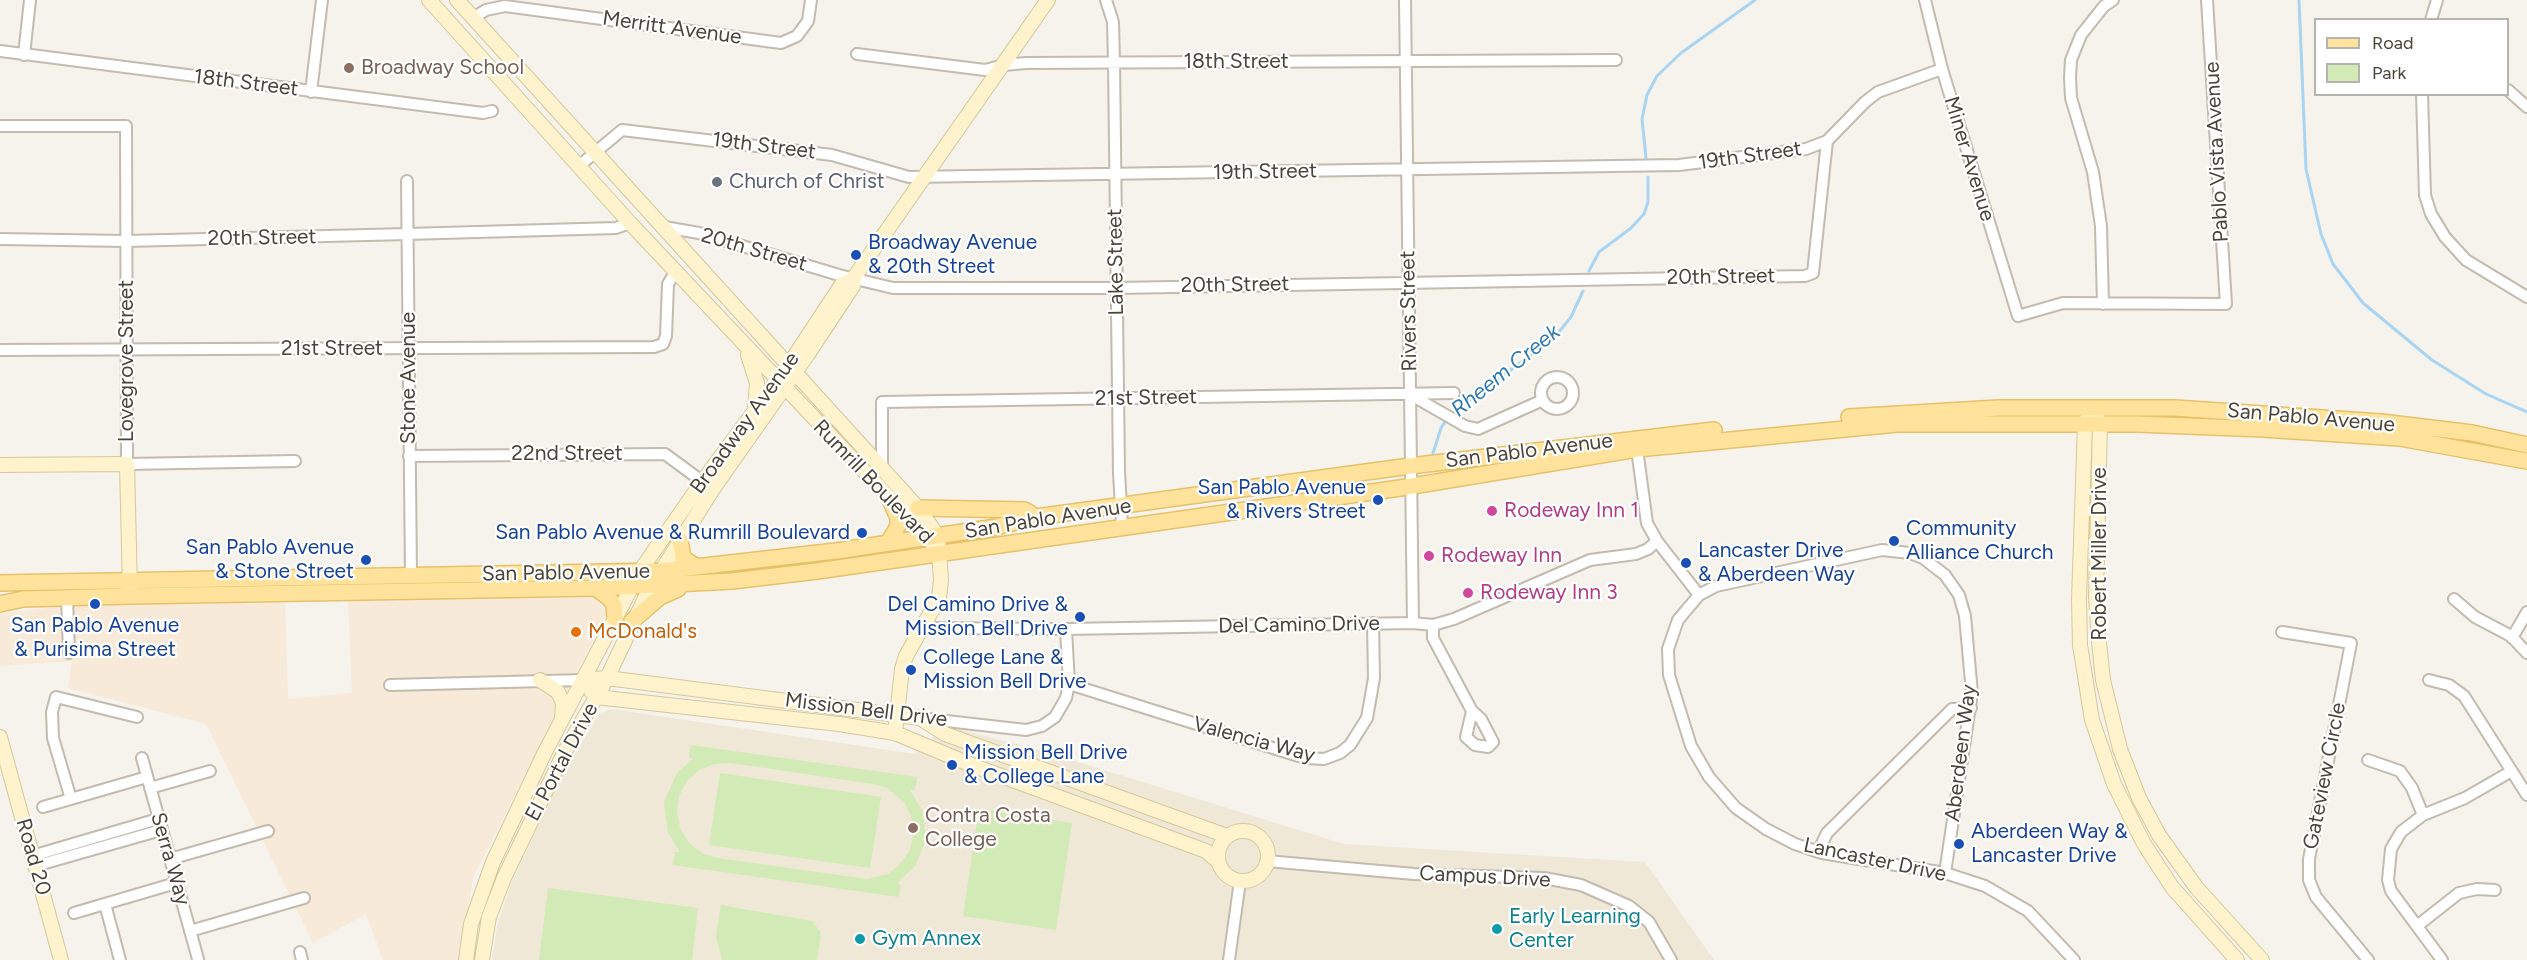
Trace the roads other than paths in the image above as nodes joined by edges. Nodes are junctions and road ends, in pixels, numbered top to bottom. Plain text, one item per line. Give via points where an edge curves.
1 (30, 0) edge
2 (322, 0) edge
3 (429, 0) edge
4 (457, 0) edge
5 (811, 0) edge
6 (1048, 0) edge
7 (1106, 0) edge
8 (1405, 0) edge
9 (1925, 0) edge
10 (2113, 0) edge
11 (2207, 0) edge
12 (2437, 0) edge
13 (473, 18) junction
14 (2432, 18) edge
15 (0, 51) edge
16 (857, 54) dead end
17 (24, 55) junction
18 (1616, 60) dead end
19 (1114, 62) junction
20 (1406, 62) junction
21 (1004, 65) junction
22 (1942, 69) junction
23 (2509, 91) edge
24 (311, 92) junction
25 (2422, 96) edge
26 (2527, 107) edge
27 (492, 111) dead end
28 (0, 126) edge
29 (1827, 141) junction
30 (594, 152) junction
31 (579, 166) junction
32 (1407, 171) junction
33 (1115, 174) junction
34 (925, 176) junction
35 (407, 181) dead end
36 (630, 222) junction
37 (664, 227) junction
38 (407, 234) junction
39 (0, 239) edge
40 (126, 241) junction
41 (677, 242) junction
42 (676, 272) junction
43 (852, 279) junction
44 (1408, 281) junction
45 (1116, 288) junction
46 (2527, 297) edge
47 (2103, 304) junction
48 (744, 345) junction
49 (127, 349) junction
50 (0, 350) edge
51 (410, 350) junction
52 (808, 354) junction
53 (791, 370) junction
54 (780, 384) junction
55 (1454, 393) dead end
56 (1410, 394) junction
57 (1118, 398) junction
58 (1543, 400) dead end
59 (821, 403) junction
60 (2093, 406) junction
61 (754, 411) junction
62 (2093, 424) junction
63 (2527, 445) edge
64 (1637, 449) junction
65 (409, 456) junction
66 (2527, 460) edge
67 (295, 461) dead end
68 (127, 464) junction
69 (0, 465) edge
70 (1410, 466) junction
71 (882, 469) junction
72 (708, 485) junction
73 (1411, 486) junction
74 (891, 502) junction
75 (1120, 507) junction
76 (918, 508) junction
77 (1036, 518) junction
78 (1122, 526) junction
79 (933, 536) junction
80 (680, 540) junction
81 (1657, 541) junction
82 (888, 543) junction
83 (940, 553) junction
84 (697, 567) junction
85 (640, 571) junction
86 (660, 571) junction
87 (484, 574) junction
88 (411, 575) junction
89 (130, 579) junction
90 (0, 583) edge
91 (698, 583) junction
92 (651, 586) junction
93 (632, 587) junction
94 (596, 588) junction
95 (429, 592) junction
96 (367, 593) junction
97 (1699, 595) junction
98 (130, 596) junction
99 (68, 598) junction
100 (2454, 599) dead end
101 (0, 604) edge
102 (2527, 612) edge
103 (615, 619) junction
104 (632, 621) junction
105 (1373, 623) junction
106 (1413, 623) junction
107 (1433, 625) junction
108 (923, 628) junction
109 (1066, 629) junction
110 (2282, 632) dead end
111 (2512, 638) junction
112 (69, 653) dead end
113 (2527, 653) edge
114 (607, 678) junction
115 (540, 680) junction
116 (583, 680) junction
117 (2429, 680) dead end
118 (1069, 684) junction
119 (390, 685) dead end
120 (596, 697) junction
121 (1971, 708) junction
122 (1472, 711) dead end
123 (898, 714) junction
124 (137, 717) dead end
125 (920, 718) junction
126 (562, 721) junction
127 (895, 733) junction
128 (0, 738) edge
129 (2, 751) edge
130 (142, 758) dead end
131 (2368, 760) dead end
132 (210, 771) dead end
133 (2511, 772) junction
134 (147, 777) junction
135 (150, 788) junction
136 (2527, 795) edge
137 (70, 799) junction
138 (43, 807) dead end
139 (2423, 814) junction
140 (160, 825) junction
141 (268, 831) dead end
142 (1227, 836) junction
143 (1818, 852) junction
144 (170, 859) junction
145 (34, 861) junction
146 (1218, 861) junction
147 (1267, 861) junction
148 (1945, 873) junction
149 (1240, 881) junction
150 (176, 883) junction
151 (2495, 890) dead end
152 (304, 898) dead end
153 (105, 904) junction
154 (74, 913) dead end
155 (2417, 926) junction
156 (190, 931) junction
157 (2067, 958) edge
158 (198, 959) edge
159 (62, 960) edge
160 (120, 960) edge
161 (466, 960) edge
162 (482, 960) edge
163 (1229, 960) edge
164 (1671, 960) edge
165 (2237, 960) edge
166 (2262, 960) edge
167 (2368, 960) edge
168 (2442, 960) edge

1 - 17 street
2 - 24 street
3 - 31 main road, Rumrill Boulevard
4 - 13 main road, Rumrill Boulevard
5 - 13 street, Merritt Avenue via 808,21 797,36 781,43 505,6
6 - 21 main road, Broadway Avenue
7 - 19 street, Lake Street via 1113,22
8 - 20 street, Rivers Street
9 - 22 street, Miner Avenue
10 - 47 street via 2081,35 2071,60 2070,78 2071,98 2093,172 2098,204
11 - 47 street, Pablo Vista Avenue via 2226,304
12 - 14 street
13 - 30 main road, Rumrill Boulevard
15 - 17 street, 18th Street
16 - 21 street, 18th Street via 985,70
17 - 24 street, 18th Street
18 - 20 street, 18th Street
19 - 20 street, 18th Street
19 - 21 street, 18th Street
19 - 33 street, Lake Street
20 - 32 street, Rivers Street
21 - 34 main road, Broadway Avenue
22 - 29 street, 19th Street via 1878,92
22 - 47 street, Miner Avenue via 2018,316 2064,303
23 - 26 street
24 - 27 street, 18th Street
25 - 46 street via 2425,195 2431,214 2466,260
28 - 40 street, Lovegrove Street via 126,126
29 - 32 street, 19th Street via 1806,149 1679,165
29 - 44 street, 20th Street via 1813,273 1805,276
30 - 31 street, 19th Street
30 - 34 street, 19th Street via 613,135 632,130 832,155 909,177
30 - 37 main road, Rumrill Boulevard
31 - 36 main road, Rumrill Boulevard
32 - 33 street, 19th Street
32 - 44 street, Rivers Street
33 - 34 street, 19th Street
33 - 45 street, Lake Street
34 - 43 main road, Broadway Avenue
35 - 38 street, Stone Avenue
36 - 38 street, 20th Street via 616,228
36 - 41 main road via 643,220 664,240
36 - 42 main road, Rumrill Boulevard
37 - 41 main road, Rumrill Boulevard
37 - 43 street, 20th Street via 699,233
38 - 40 street, 20th Street
38 - 51 street, Stone Avenue
39 - 40 street, 20th Street
40 - 49 street, Lovegrove Street
41 - 53 main road, Rumrill Boulevard
42 - 48 main road, Rumrill Boulevard
42 - 51 street, 21st Street via 668,284 666,336 663,344 654,347
43 - 45 street, 20th Street via 893,288
43 - 52 main road, Broadway Avenue via 853,286
43 - 53 main road, Broadway Avenue via 842,284
44 - 45 street, 20th Street
44 - 56 street, Rivers Street
45 - 57 street, Lake Street
48 - 54 main road, Rumrill Boulevard
48 - 61 main road via 758,383
49 - 50 street, 21st Street
49 - 51 street, 21st Street
49 - 68 street, Lovegrove Street
51 - 65 street, Stone Avenue
52 - 53 main road, Broadway Avenue
52 - 59 main road via 808,369
53 - 54 main road, Broadway Avenue
53 - 59 main road, Rumrill Boulevard
54 - 61 main road, Broadway Avenue
54 - 72 main road, Broadway Avenue
54 - 74 main road, Rumrill Boulevard
55 - 56 street, 21st Street
56 - 57 street, 21st Street
56 - 58 street via 1465,426 1478,429
56 - 70 street, Rivers Street
57 - 71 street, 21st Street via 882,402
57 - 75 street, Lake Street
59 - 71 main road, Rumrill Boulevard
60 - 62 main road
60 - 63 main road, San Pablo Avenue via 2358,420 2472,433
60 - 70 main road, San Pablo Avenue via 1896,413 1638,437
61 - 72 main road, Broadway Avenue
62 - 64 main road, San Pablo Avenue via 1897,424
62 - 66 main road, San Pablo Avenue via 2400,438
62 - 165 main road, Robert Miller Drive via 2079,600 2080,645 2092,720 2114,784 2144,844 2172,887
62 - 166 main road, Robert Miller Drive via 2099,642 2103,680 2120,749 2159,835 2196,887
64 - 73 main road, San Pablo Avenue
64 - 81 street via 1647,523
65 - 72 street, 22nd Street via 665,454
65 - 88 street, Stone Avenue
67 - 68 street
68 - 69 main road
68 - 89 main road, Lovegrove Street
70 - 73 street, Rivers Street
70 - 75 main road, San Pablo Avenue
71 - 76 main road, Rumrill Boulevard
72 - 80 main road, Broadway Avenue
72 - 85 main road, Broadway Avenue
73 - 78 main road, San Pablo Avenue
73 - 106 street, Rivers Street
74 - 79 main road, Rumrill Boulevard
74 - 82 main road via 898,526
75 - 77 main road, San Pablo Avenue
75 - 78 street, Lake Street
76 - 77 main road via 1025,510
76 - 79 main road, Rumrill Boulevard
77 - 79 main road, San Pablo Avenue
78 - 83 main road, San Pablo Avenue
79 - 82 main road, San Pablo Avenue
79 - 83 main road, Rumrill Boulevard
80 - 84 main road via 683,558
80 - 86 main road, Broadway Avenue
81 - 97 street
81 - 107 street, Del Camino Drive via 1636,554 1590,560
82 - 84 main road, San Pablo Avenue
83 - 91 main road, San Pablo Avenue
83 - 108 main road via 939,598
84 - 86 main road, San Pablo Avenue
85 - 86 main road, San Pablo Avenue
85 - 87 main road, San Pablo Avenue
85 - 93 main road, El Portal Drive
86 - 92 main road, El Portal Drive
87 - 88 main road, San Pablo Avenue
87 - 95 main road via 477,580 438,582
88 - 89 main road, San Pablo Avenue
88 - 96 main road via 401,581 383,582
89 - 90 main road, San Pablo Avenue
89 - 98 main road, Lovegrove Street
91 - 92 main road, San Pablo Avenue
91 - 104 main road via 660,597
92 - 93 main road, San Pablo Avenue
92 - 104 main road, El Portal Drive
93 - 94 main road, San Pablo Avenue
93 - 103 main road, El Portal Drive
94 - 95 main road, San Pablo Avenue
94 - 103 main road via 614,605
95 - 96 main road, San Pablo Avenue
96 - 98 main road, San Pablo Avenue
97 - 121 street, Aberdeen Way via 1716,586 1871,552 1893,550 1923,558 1945,575 1963,606 1971,664
97 - 143 street, Lancaster Drive via 1678,620 1668,649 1669,675 1691,746 1736,808 1766,829
98 - 99 main road, San Pablo Avenue
99 - 101 main road, San Pablo Avenue via 22,599
99 - 112 street
100 - 111 street via 2475,617
102 - 111 street
103 - 116 main road, El Portal Drive
104 - 114 main road, El Portal Drive
105 - 106 street, Del Camino Drive
105 - 109 street, Del Camino Drive
105 - 118 street, Valencia Way via 1374,678 1367,718 1350,745 1324,759 1305,758
106 - 107 street, Del Camino Drive
107 - 122 street via 1433,638
108 - 109 street, Del Camino Drive
108 - 123 main road via 902,669
109 - 118 street, Mission Bell Drive
110 - 167 street, Gateview Circle via 2350,643 2309,859 2309,880 2316,897
111 - 113 street
114 - 116 main road, Mission Bell Drive
114 - 120 main road, El Portal Drive
114 - 123 main road, Mission Bell Drive
115 - 116 street, Mission Bell Drive
115 - 119 street, Mission Bell Drive
115 - 126 main road via 558,692 564,710
116 - 120 main road
116 - 126 main road, El Portal Drive
117 - 133 street via 2449,685 2464,696
118 - 125 street, Mission Bell Drive via 1059,711 1049,722 1034,729
120 - 127 main road, Mission Bell Drive
120 - 162 main road, El Portal Drive via 564,753 504,878 489,917
121 - 143 street via 1952,710 1827,833
121 - 148 street, Aberdeen Way
123 - 125 main road, Mission Bell Drive
123 - 127 main road
124 - 137 street via 56,697 53,738
125 - 142 main road via 945,734
126 - 161 main road, El Portal Drive via 480,896
127 - 146 main road via 1206,851
128 - 129 main road, Road 20
129 - 145 main road, Road 20
130 - 134 street, Serra Way
131 - 139 street via 2400,771
132 - 135 street
133 - 136 street
133 - 139 street via 2465,798
134 - 135 street, Serra Way
134 - 137 street
135 - 140 street, Serra Way
137 - 138 street
139 - 155 street via 2401,832 2391,849 2388,867 2391,891
140 - 144 street, Serra Way
140 - 145 street
141 - 144 street
142 - 146 main road via 1218,850
142 - 147 main road via 1241,831 1255,834 1266,846
143 - 148 street, Lancaster Drive
144 - 150 street, Serra Way
145 - 159 main road, Road 20
146 - 149 main road via 1226,875
147 - 149 main road via 1255,878
147 - 164 street, Campus Drive via 1414,874 1544,878 1581,885 1629,906 1649,922
148 - 157 street, Lancaster Drive via 1985,886 2028,911
149 - 163 street
150 - 153 street
150 - 156 street, Serra Way
151 - 155 street via 2459,894
152 - 156 street
153 - 154 street
153 - 160 street
155 - 168 street
156 - 158 street, Serra Way

